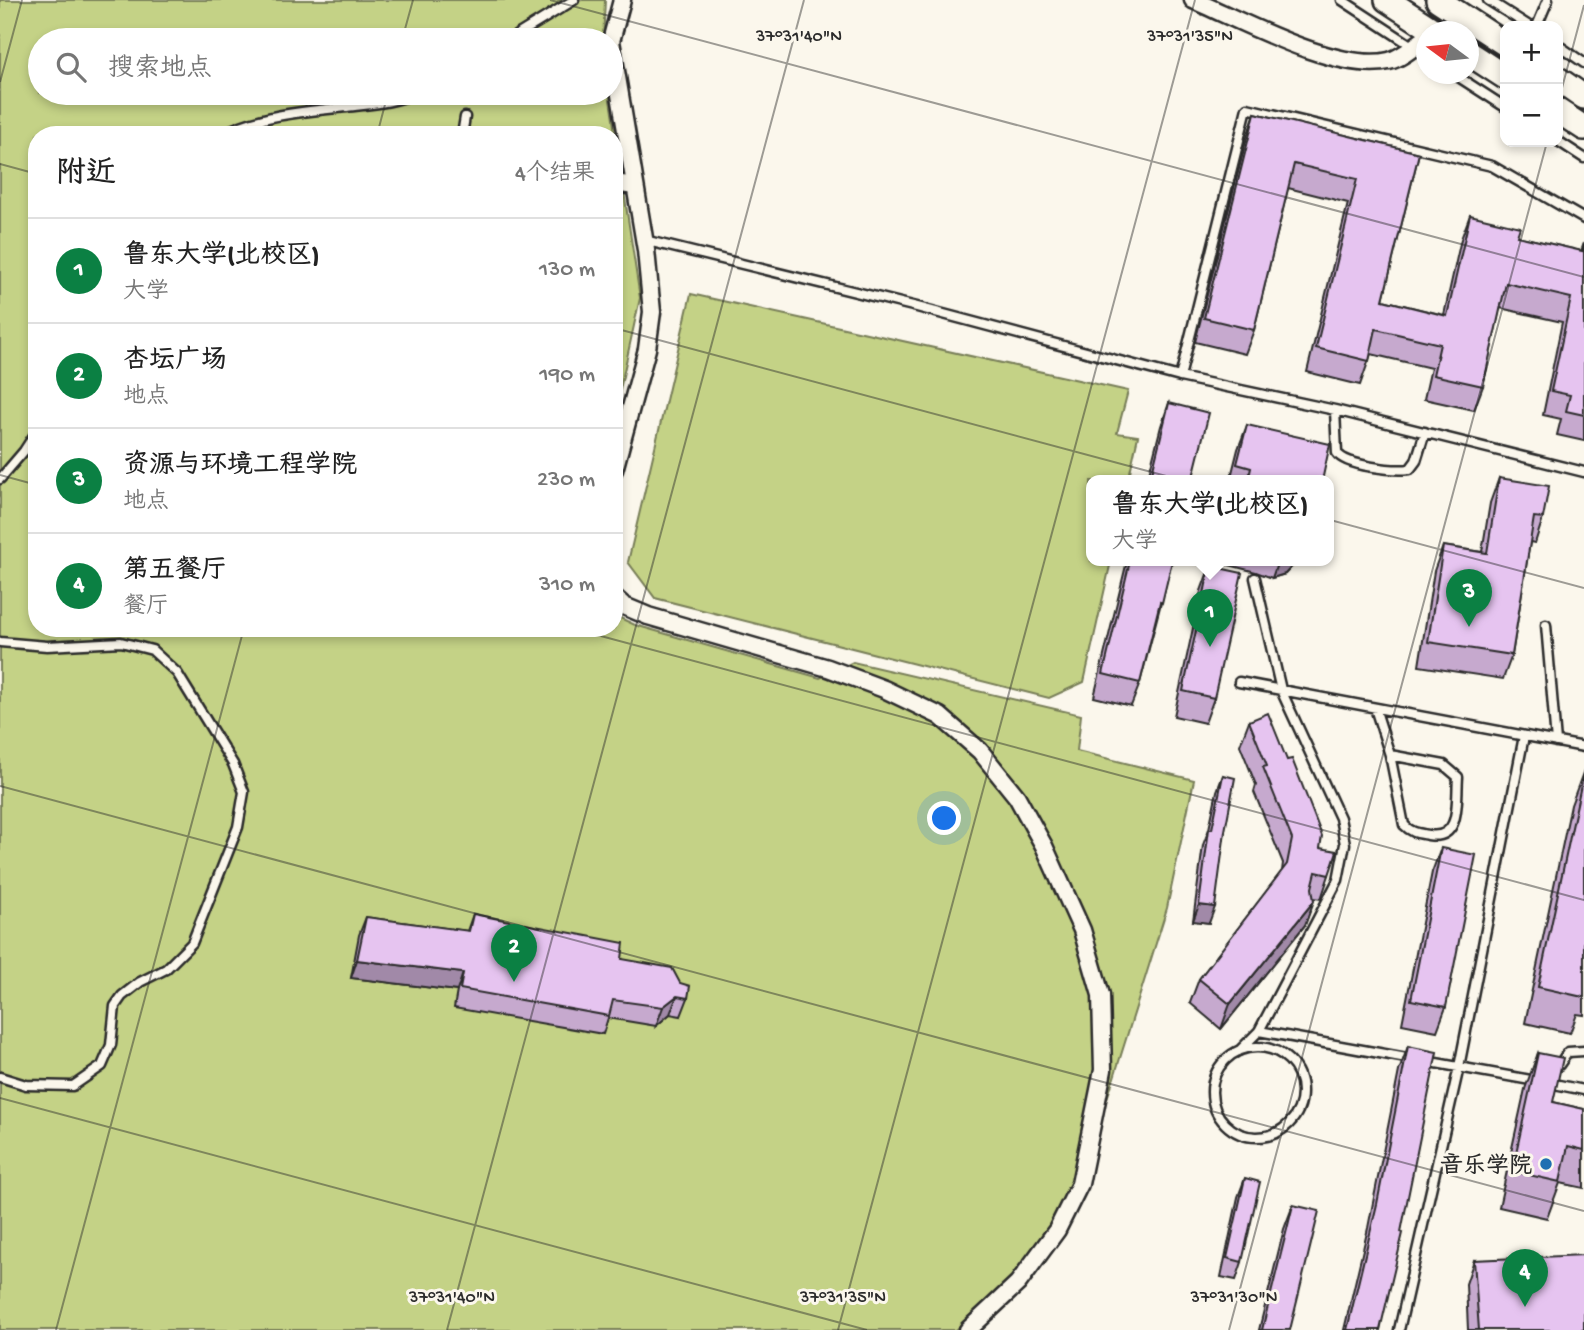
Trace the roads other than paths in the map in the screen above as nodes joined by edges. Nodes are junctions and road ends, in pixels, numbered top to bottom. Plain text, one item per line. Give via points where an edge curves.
1 (574, 0) edge
2 (622, 0) edge
3 (1193, 0) edge
4 (1342, 0) edge
5 (1387, 0) edge
6 (1438, 0) edge
7 (1488, 0) edge
8 (1548, 0) edge
9 (1419, 21) edge
10 (1521, 21) edge
11 (1539, 21) edge
12 (528, 28) edge
13 (614, 28) edge
14 (1500, 41) edge
15 (1416, 45) edge
16 (1416, 48) edge
17 (1563, 48) edge
18 (1479, 60) edge
19 (1584, 63) edge
20 (1500, 74) edge
21 (1563, 82) edge
22 (1469, 84) edge
23 (1584, 97) edge
24 (1500, 104) edge
25 (367, 105) edge
26 (622, 105) edge
27 (1563, 114) edge
28 (465, 117) dead end
29 (240, 126) edge
30 (464, 126) edge
31 (1584, 128) edge
32 (1563, 144) edge
33 (1584, 158) edge
34 (623, 184) edge
35 (635, 186) junction
36 (1584, 219) edge
37 (644, 240) junction
38 (1180, 377) junction
39 (1335, 410) junction
40 (1425, 432) junction
41 (623, 437) edge
42 (28, 445) edge
43 (1584, 472) edge
44 (0, 479) edge
45 (1255, 578) dead end
46 (623, 605) edge
47 (1546, 625) dead end
48 (0, 642) edge
49 (1239, 682) dead end
50 (1281, 690) junction
51 (1375, 708) junction
52 (1524, 736) junction
53 (1556, 742) junction
54 (1584, 747) edge
55 (1390, 755) junction
56 (1259, 1031) junction
57 (1239, 1051) junction
58 (1584, 1051) edge
59 (1459, 1067) junction
60 (0, 1077) edge
61 (1550, 1084) junction
62 (1584, 1090) edge
63 (968, 1330) edge
64 (1399, 1330) edge

1 - 12 lane
2 - 13 street
3 - 15 street via 1349,62 1391,61
4 - 16 lane
5 - 9 main road
6 - 14 main road
7 - 10 lane
8 - 11 lane
17 - 19 lane
18 - 20 main road
21 - 23 main road
22 - 24 lane
25 - 29 lane via 298,112
26 - 35 street
27 - 31 main road
28 - 30 lane
32 - 33 lane
34 - 35 street
35 - 37 street
36 - 38 lane via 1492,166 1247,108
37 - 38 lane
37 - 41 street via 652,312
38 - 39 lane
39 - 40 lane
39 - 40 lane via 1337,453 1346,462 1410,469
40 - 43 lane
42 - 44 lane
45 - 50 lane
46 - 63 street via 828,668 940,716 988,760 1017,797 1044,846 1082,930 1101,995 1103,1070 1080,1184 1058,1230 1018,1283
47 - 53 lane
48 - 60 lane via 47,646 121,642 152,650 177,673 233,764 244,792 238,827 192,943 166,969 122,996 115,1006 111,1045 102,1066 74,1086 26,1085
49 - 50 lane
50 - 51 lane
50 - 56 lane via 1340,818 1345,844 1338,880
51 - 52 lane
51 - 55 lane
52 - 53 lane
52 - 59 lane
53 - 54 lane
55 - 55 lane via 1404,825 1411,832 1447,835 1453,826 1458,777 1444,765
56 - 57 lane
56 - 59 lane
57 - 57 lane via 1217,1074 1214,1105 1234,1131 1254,1137 1275,1134 1298,1111 1300,1079 1281,1054 1261,1048
58 - 61 lane via 1568,1052
59 - 61 lane
59 - 64 lane
61 - 62 lane

